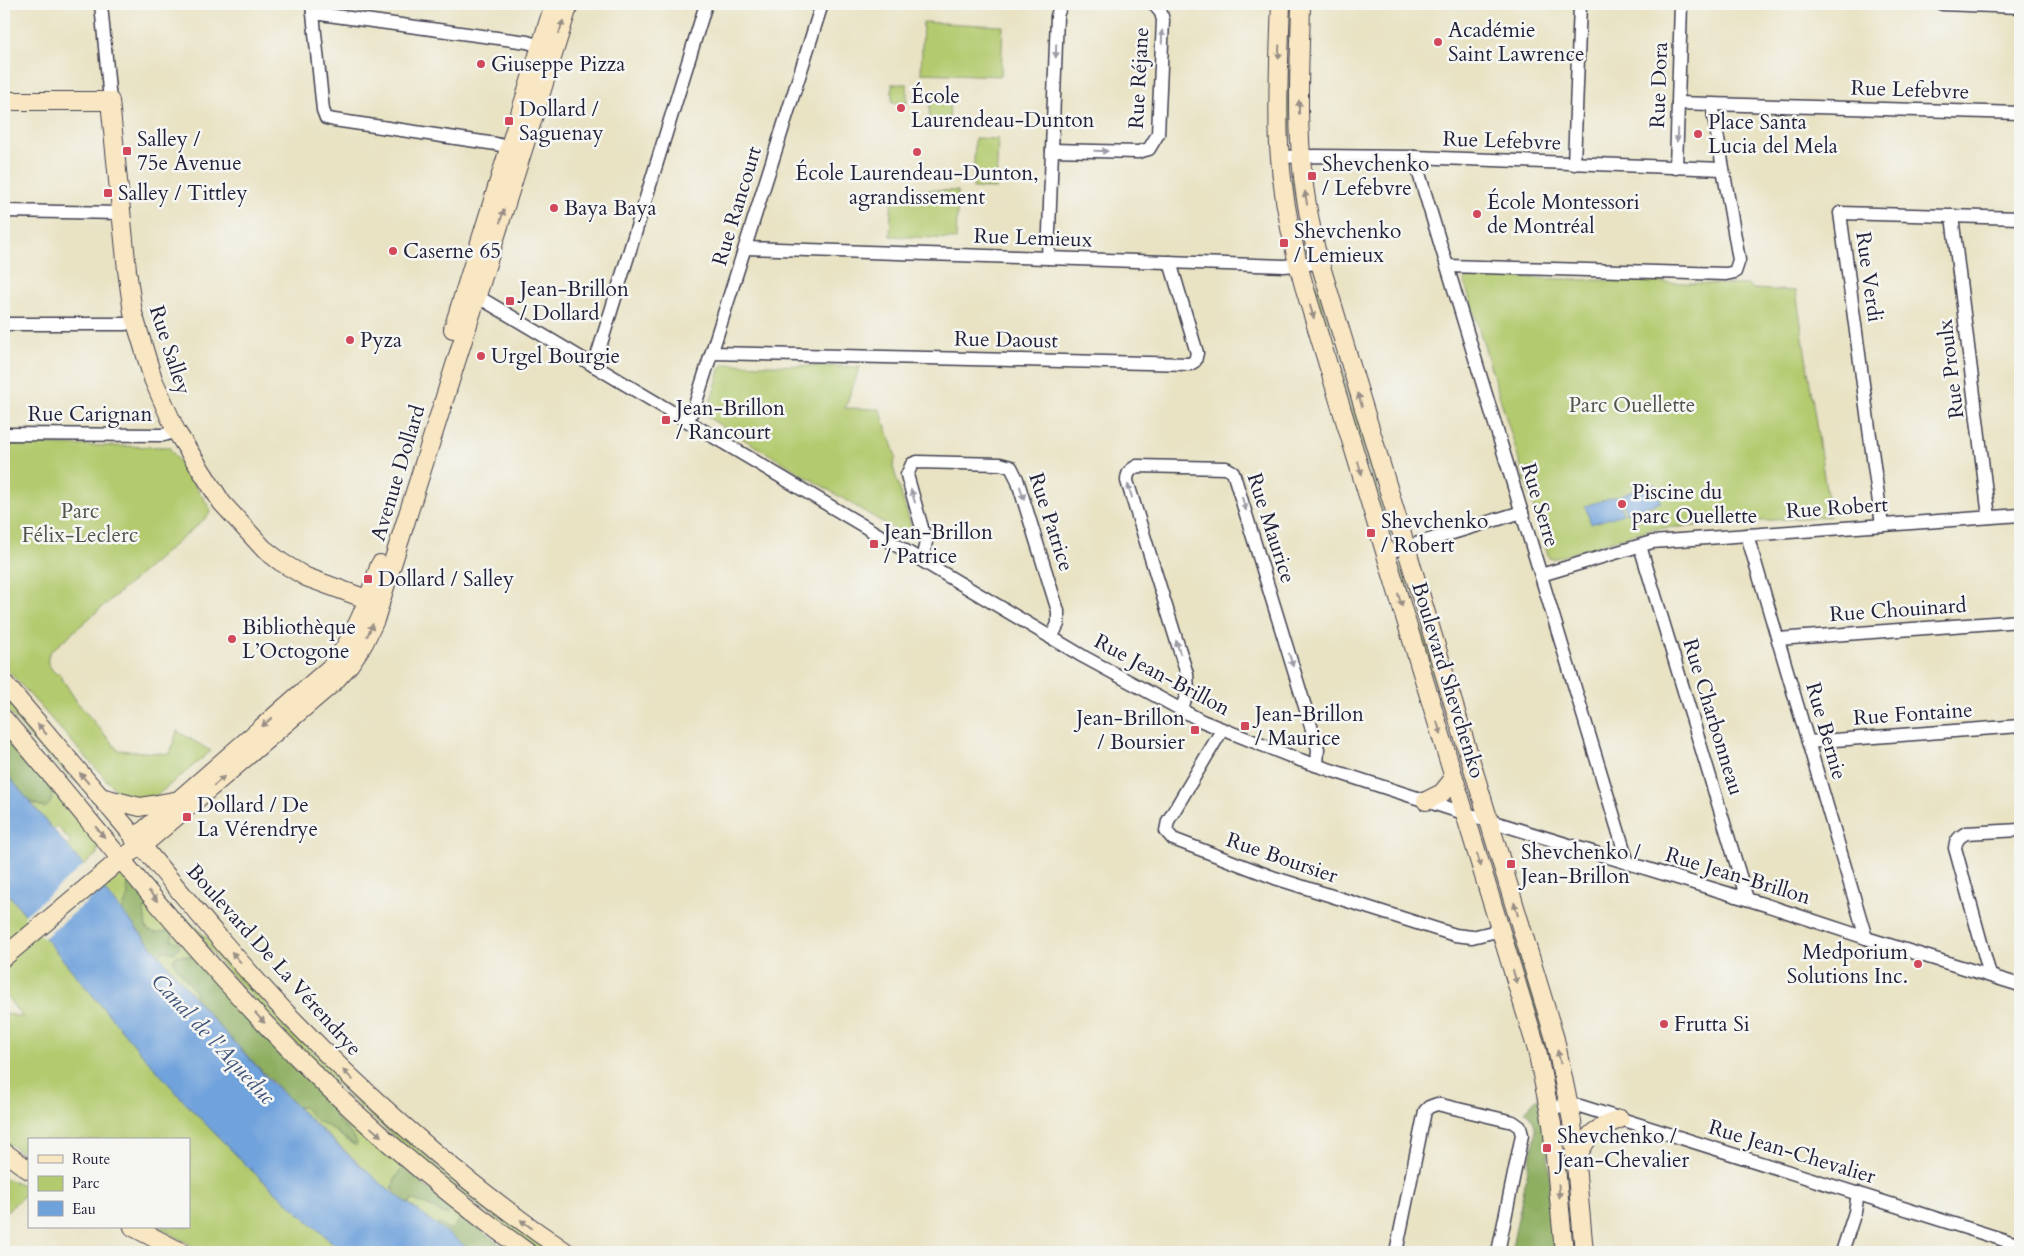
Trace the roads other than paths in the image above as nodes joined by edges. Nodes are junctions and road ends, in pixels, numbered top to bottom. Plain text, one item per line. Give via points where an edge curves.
1 (101, 4) edge
2 (554, 4) edge
3 (568, 4) edge
4 (706, 4) edge
5 (822, 4) edge
6 (1061, 4) edge
7 (1154, 4) edge
8 (1281, 4) edge
9 (1302, 4) edge
10 (1580, 4) edge
11 (1681, 4) edge
12 (1942, 4) edge
13 (2020, 7) edge
14 (312, 8) edge
15 (548, 48) junction
16 (4, 101) edge
17 (110, 101) junction
18 (1678, 103) junction
19 (1712, 105) junction
20 (2020, 113) edge
21 (516, 149) junction
22 (1052, 150) junction
23 (1301, 156) junction
24 (1280, 157) junction
25 (1414, 158) junction
26 (1574, 164) junction
27 (1676, 168) junction
28 (1722, 169) junction
29 (4, 211) edge
30 (121, 212) junction
31 (1952, 216) junction
32 (2020, 218) edge
33 (745, 248) junction
34 (1048, 258) junction
35 (1170, 262) junction
36 (1319, 262) junction
37 (1299, 266) junction
38 (1446, 266) junction
39 (471, 292) junction
40 (136, 322) junction
41 (4, 324) edge
42 (712, 352) junction
43 (594, 366) junction
44 (688, 420) junction
45 (176, 431) junction
46 (4, 434) edge
47 (1522, 512) junction
48 (2020, 515) edge
49 (1989, 517) junction
50 (1882, 525) junction
51 (1748, 535) junction
52 (1640, 546) junction
53 (1405, 547) junction
54 (1386, 553) junction
55 (922, 560) junction
56 (1541, 575) junction
57 (374, 602) junction
58 (2020, 621) edge
59 (1051, 638) junction
60 (1778, 639) junction
61 (4, 683) edge
62 (1181, 710) junction
63 (4, 719) edge
64 (2020, 726) edge
65 (1222, 730) junction
66 (1808, 742) junction
67 (1317, 765) junction
68 (1454, 778) junction
69 (100, 797) junction
70 (177, 800) junction
71 (1426, 801) junction
72 (1465, 813) junction
73 (1489, 820) junction
74 (2020, 830) edge
75 (138, 842) junction
76 (122, 858) junction
77 (1628, 863) junction
78 (1747, 899) junction
79 (1501, 930) junction
80 (1866, 938) junction
81 (4, 957) edge
82 (1990, 975) junction
83 (2020, 985) edge
84 (1570, 1105) junction
85 (1550, 1108) junction
86 (1620, 1119) junction
87 (4, 1152) edge
88 (1576, 1158) junction
89 (4, 1166) edge
90 (28, 1169) edge
91 (28, 1176) edge
92 (1858, 1194) junction
93 (135, 1228) edge
94 (2020, 1245) edge
95 (181, 1252) edge
96 (527, 1252) edge
97 (566, 1252) edge
98 (1396, 1252) edge
99 (1498, 1252) edge
100 (1564, 1252) edge
101 (1584, 1252) edge
102 (1842, 1252) edge

1 - 17 street, Rue Salley
2 - 15 street, Avenue Dollard
15 -> 3 street, Avenue Dollard
4 - 43 street
5 - 33 street, Rue Rancourt
6 -> 22 street via 1057,16
22 -> 7 street, Rue Réjane via 1138,152 1149,149 1153,144 1159,127 1163,20
8 -> 24 street, Boulevard Shevchenko
23 -> 9 street, Boulevard Shevchenko
10 - 26 street
11 - 18 street, Rue Dora
12 - 13 street
14 - 15 street
14 - 21 street via 326,118
15 - 21 street, Avenue Dollard
16 - 17 street
17 - 30 street, Rue Salley
18 - 19 street, Rue Lefebvre
18 -> 27 street, Rue Dora
19 - 20 street, Rue Lefebvre
19 - 28 street
21 - 39 street, Avenue Dollard
22 - 34 street
23 - 24 street, Rue Lefebvre
23 - 25 street, Rue Lefebvre
36 -> 23 street, Boulevard Shevchenko
24 - 37 street, Boulevard Shevchenko
25 - 26 street, Rue Lefebvre
25 - 38 street, Rue Serre
26 - 27 street, Rue Lefebvre
27 - 28 street, Rue Lefebvre
28 - 38 street via 1739,260 1736,272
29 - 30 street
30 - 40 street, Rue Salley
31 - 32 street, Rue Verdi
31 - 49 street, Rue Proulx
31 - 50 street, Rue Verdi via 1840,213
33 - 34 street, Rue Lemieux
33 - 42 street, Rue Rancourt
34 - 35 street, Rue Lemieux
35 - 37 street, Rue Lemieux
35 - 42 street, Rue Daoust via 1197,353 1196,360 1190,364
36 - 37 street, Rue Lemieux
53 -> 36 street, Boulevard Shevchenko
37 -> 54 street, Boulevard Shevchenko
38 - 47 street, Rue Serre
39 - 43 street, Rue Jean-Brillon
39 - 57 street, Avenue Dollard
40 - 41 street
40 - 45 street, Rue Salley via 153,379
42 - 44 street, Rue Rancourt via 696,405
43 - 44 street, Rue Jean-Brillon
44 - 55 street, Rue Jean-Brillon
45 - 46 street, Rue Carignan via 164,435
45 - 57 street, Rue Salley via 222,503 264,549 306,577
47 - 53 street
47 - 56 street, Rue Serre
48 - 49 street, Rue Robert
49 - 50 street, Rue Robert
50 - 51 street, Rue Robert
51 - 52 street, Rue Robert via 1652,542
51 - 60 street, Rue Bernie
52 - 56 street, Rue Robert
52 - 78 street, Rue Charbonneau
53 - 54 street
53 - 73 street, Boulevard Shevchenko
54 -> 68 street, Boulevard Shevchenko
55 - 59 street, Rue Jean-Brillon
55 -> 59 street, Rue Patrice via 926,542 907,474 912,464 1000,464 1011,467 1018,479 1058,612
56 - 77 street, Rue Serre
57 -> 70 street, Avenue Dollard via 332,666
75 -> 57 street, Avenue Dollard via 333,683 364,643
58 - 60 street, Rue Chouinard
59 - 62 street, Rue Jean-Brillon
60 - 66 street, Rue Bernie
69 -> 61 street, Boulevard De La Vérendrye
62 - 65 street, Rue Jean-Brillon
62 -> 67 street, Rue Maurice via 1188,692 1187,674 1127,481 1127,474 1138,466 1226,468 1233,472 1318,749
63 -> 76 street
64 - 66 street, Rue Fontaine
65 - 67 street, Rue Jean-Brillon
65 - 79 street, Rue Boursier via 1168,821 1166,830 1173,839 1275,878 1455,936 1472,937
66 - 80 street, Rue Bernie
67 - 71 street, Rue Jean-Brillon
68 - 71 street via 1442,793
68 - 72 street, Boulevard Shevchenko
69 - 70 street via 140,807
69 - 75 street, Boulevard De La Vérendrye
70 - 75 street, Avenue Dollard
71 - 72 street, Rue Jean-Brillon
72 - 73 street, Rue Jean-Brillon
72 -> 79 street, Boulevard Shevchenko
73 - 77 street, Rue Jean-Brillon
84 -> 73 street, Boulevard Shevchenko via 1555,1039
74 - 82 street via 1966,834 1956,842
75 - 76 street, Avenue Dollard
97 -> 75 street, Boulevard De La Vérendrye via 452,1166 347,1074 259,984
76 - 81 street, Avenue Dollard
76 -> 96 street via 238,995 320,1080 420,1170
77 - 78 street, Rue Jean-Brillon
78 - 80 street, Rue Jean-Brillon
79 -> 85 street, Boulevard Shevchenko via 1534,1039
80 - 82 street, Rue Jean-Brillon
82 - 83 street, Rue Jean-Brillon
84 - 85 street, Rue Jean-Chevalier
84 - 86 street, Rue Jean-Chevalier
84 - 88 street, Boulevard Shevchenko
85 -> 100 street, Boulevard Shevchenko
86 - 88 street via 1592,1132
86 - 92 street, Rue Jean-Chevalier
87 - 90 street
88 - 101 street, Boulevard Shevchenko
89 - 91 street
92 - 94 street, Rue Jean-Chevalier
92 - 102 street
93 - 95 street
98 - 99 street via 1425,1111 1436,1104 1513,1122 1521,1129

